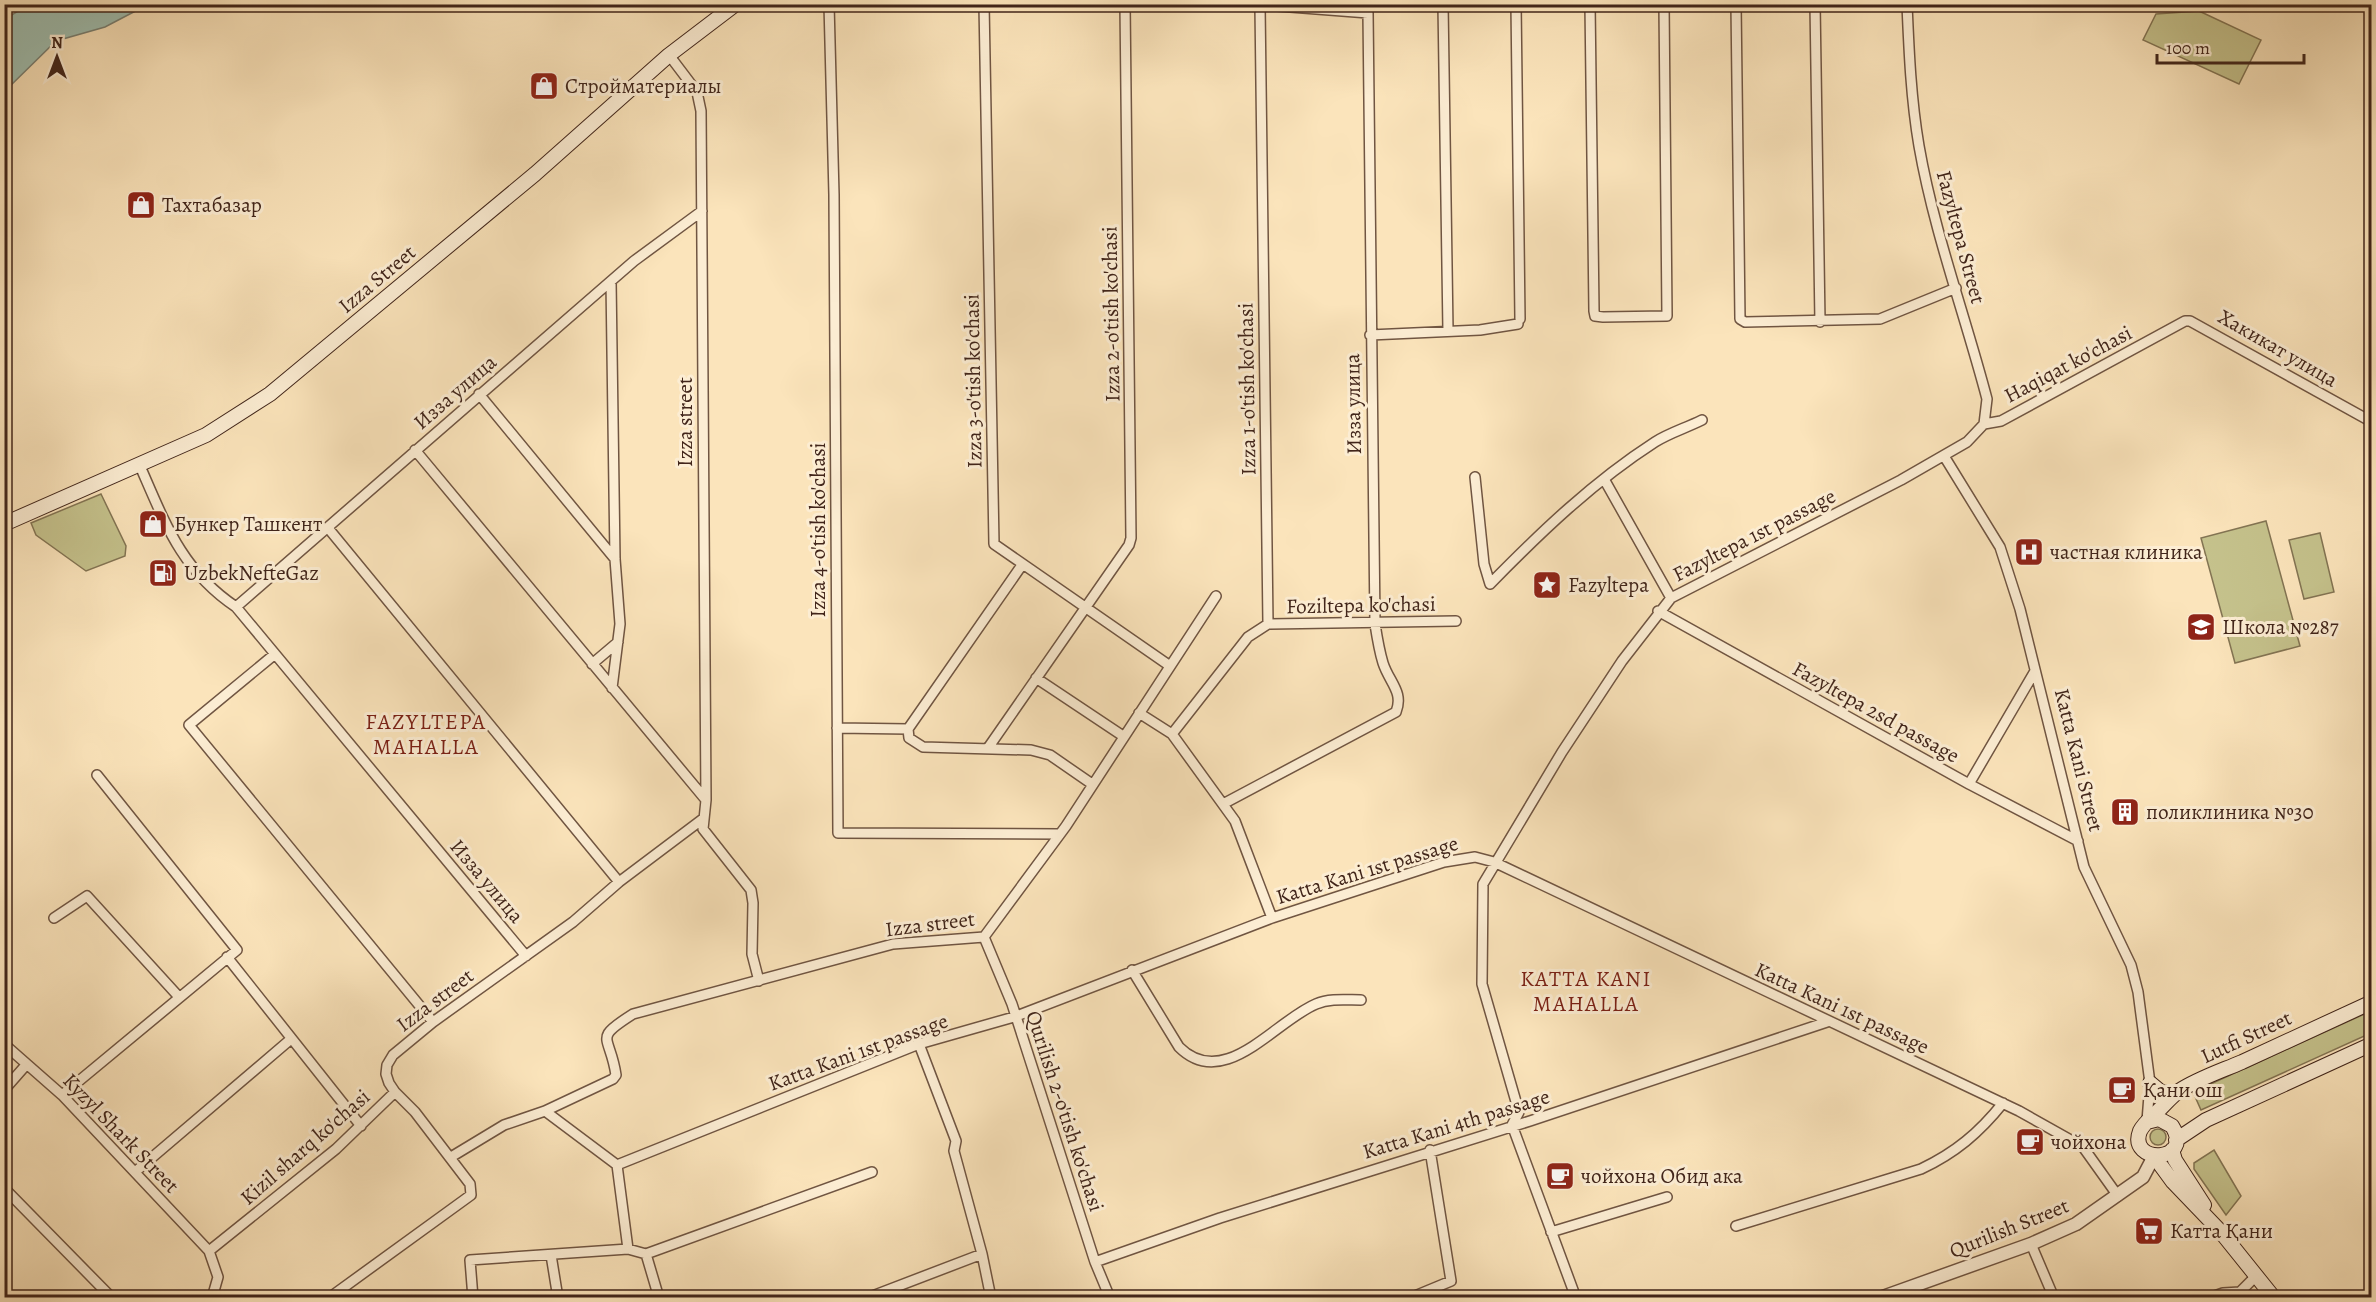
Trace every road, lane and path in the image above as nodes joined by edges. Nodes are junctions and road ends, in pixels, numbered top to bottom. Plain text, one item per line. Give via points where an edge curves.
1 (736, 4) edge
2 (829, 4) edge
3 (984, 4) edge
4 (1125, 4) edge
5 (1443, 4) edge
6 (1516, 4) edge
7 (1590, 4) edge
8 (1664, 4) edge
9 (1736, 4) edge
10 (1815, 4) edge
11 (1907, 4) edge
12 (1255, 5) edge
13 (1287, 6) edge
14 (1368, 8) edge
15 (669, 55) junction
16 (702, 211) junction
17 (612, 281) junction
18 (1956, 288) junction
19 (1820, 322) junction
20 (1448, 331) junction
21 (2166, 331) joint
22 (1370, 335) junction
23 (479, 394) junction
24 (1701, 420) dead end
25 (2372, 422) edge
26 (1984, 424) junction
27 (415, 450) junction
28 (1944, 456) junction
29 (140, 466) junction
30 (1475, 477) dead end
31 (1604, 479) junction
32 (4, 524) edge
33 (328, 528) junction
34 (615, 559) junction
35 (1022, 565) junction
36 (1216, 596) dead end
37 (1671, 598) junction
38 (236, 607) junction
39 (1086, 609) junction
40 (1658, 611) junction
41 (1456, 621) dead end
42 (1268, 624) junction
43 (1375, 624) junction
44 (618, 642) junction
45 (275, 654) junction
46 (592, 664) junction
47 (1170, 666) junction
48 (2035, 670) junction
49 (1036, 678) junction
50 (612, 688) junction
51 (1138, 713) junction
52 (837, 728) junction
53 (908, 729) junction
54 (1172, 735) junction
55 (1124, 736) junction
56 (988, 748) junction
57 (97, 775) dead end
58 (1092, 784) junction
59 (1969, 784) junction
60 (706, 800) junction
61 (1223, 804) junction
62 (704, 818) junction
63 (1059, 834) junction
64 (2078, 841) junction
65 (1494, 862) junction
66 (619, 882) junction
67 (54, 918) dead end
68 (1272, 918) junction
69 (984, 937) junction
70 (526, 956) junction
71 (227, 957) junction
72 (1131, 970) junction
73 (759, 981) junction
74 (179, 997) junction
75 (1361, 1000) dead end
76 (2372, 1002) edge
77 (1014, 1017) junction
78 (433, 1022) junction
79 (1827, 1022) junction
80 (291, 1039) junction
81 (4, 1044) edge
82 (919, 1044) junction
83 (2372, 1044) edge
84 (26, 1065) junction
85 (2150, 1083) junction
86 (4, 1090) edge
87 (395, 1092) junction
88 (2178, 1092) junction
89 (62, 1095) junction
90 (2002, 1103) junction
91 (2162, 1107) junction
92 (545, 1111) junction
93 (2146, 1122) junction
94 (2170, 1123) junction
95 (1512, 1125) junction
96 (361, 1126) junction
97 (2174, 1145) junction
98 (1430, 1150) junction
99 (2154, 1155) junction
100 (450, 1158) junction
101 (617, 1165) junction
102 (135, 1172) junction
103 (872, 1172) dead end
104 (2166, 1173) junction
105 (2143, 1177) junction
106 (4, 1188) edge
107 (2118, 1196) junction
108 (1667, 1197) dead end
109 (1736, 1226) dead end
110 (1551, 1232) junction
111 (2221, 1232) junction
112 (2031, 1244) junction
113 (628, 1249) junction
114 (209, 1251) junction
115 (646, 1254) junction
116 (982, 1254) junction
117 (551, 1255) junction
118 (1095, 1262) junction
119 (2256, 1276) junction
120 (2241, 1295) edge
121 (112, 1298) edge
122 (212, 1298) edge
123 (329, 1298) edge
124 (473, 1298) edge
125 (558, 1298) edge
126 (659, 1298) edge
127 (867, 1298) edge
128 (991, 1298) edge
129 (1110, 1298) edge
130 (1410, 1298) edge
131 (1576, 1298) edge
132 (1880, 1298) edge
133 (2054, 1298) edge
134 (2209, 1298) edge
135 (2274, 1298) edge

1 - 15 main road, Izza Street
2 - 52 street, Izza 4-o'tish ko'chasi
3 - 35 street, Izza 3-o'tish ko'chasi via 994,544
4 - 39 street, Izza 2-o'tish ko'chasi via 1131,537
5 - 20 street
6 - 20 street via 1519,321 1480,330
7 - 8 street via 1594,311 1595,316 1603,317 1667,316
9 - 19 street via 1740,319
10 - 19 street
11 - 18 street, Fazyltepa Street via 1919,148
12 - 13 street, Изза улица
12 - 42 street, Izza 1-o'tish ko'chasi
13 - 14 street, Изза улица
14 - 22 street, Изза улица
15 - 16 street, Izza street via 698,92
15 - 29 main road, Izza Street via 517,190 270,394 206,435
16 - 17 street, Изза улица
16 - 60 street, Izza street
17 - 23 street, Изза улица
17 - 34 street
18 - 19 street via 1887,318
18 - 26 street, Fazyltepa Street via 1987,399
20 - 22 street
21 - 25 street, Хакикат улица via 2185,321 2196,322
21 - 26 street, Haqiqat ko'chasi via 2001,421
22 - 43 street, Изза улица
23 - 27 street, Изза улица
23 - 34 street
24 - 31 street via 1657,441
26 - 28 street via 1967,442
27 - 33 street, Изза улица
27 - 46 street
28 - 37 street, Fazyltepa 1st passage
28 - 48 street, Katta Kani Street via 2000,547
29 - 32 main road, Izza Street
29 - 38 street, Изза улица via 169,532 190,565 212,591
30 - 31 street via 1484,564 1490,584 1552,520
31 - 37 street
33 - 38 street, Изза улица
33 - 66 street
34 - 44 street
35 - 39 street, Izza 3-o'tish ko'chasi
35 - 53 street
36 - 47 street, Izza street
37 - 40 street, Fazyltepa 1st passage
38 - 45 street, Изза улица
39 - 47 street, Izza 3-o'tish ko'chasi
39 - 49 street, Izza 2-o'tish ko'chasi
40 - 59 street, Fazyltepa 2sd passage
40 - 65 street, Fazyltepa 1st passage via 1592,706
41 - 43 street, Foziltepa ko'chasi
42 - 43 street, Foziltepa ko'chasi
42 - 54 street via 1248,637
43 - 61 street, Изза улица via 1384,665 1399,694 1396,712
44 - 46 street
44 - 50 street
45 - 70 street, Изза улица
45 - 78 street via 189,725
46 - 50 street
47 - 51 street, Izza street
48 - 59 street
48 - 64 street, Katta Kani Street
49 - 55 street
49 - 56 street, Izza 2-o'tish ko'chasi
50 - 60 street
51 - 54 street
51 - 55 street, Izza street
52 - 53 street
52 - 63 street, Izza 4-o'tish ko'chasi via 838,833
53 - 56 street via 909,738 923,747
54 - 61 street
55 - 58 street, Izza street
56 - 58 street via 1050,755
57 - 71 street via 237,950
58 - 63 street, Izza street
59 - 64 street, Fazyltepa 2sd passage
60 - 62 street, Izza street
61 - 68 street via 1235,821
62 - 66 street, Izza street
62 - 73 street via 703,829 751,890 752,954
63 - 69 street, Izza street
64 - 85 street, Katta Kani Street via 2090,883 2131,965
65 - 68 street, Katta Kani 1st passage via 1475,857 1444,862
65 - 79 street, Katta Kani 1st passage
65 - 95 street, Fazyltepa 1st passage via 1483,884 1481,900 1482,984 1518,1112
66 - 70 street, Izza street
67 - 74 street via 87,896
68 - 72 street, Katta Kani 1st passage
69 - 73 street, Izza street via 893,944
69 - 77 street, Qurilish 2-o'tish ko'chasi
70 - 78 street, Izza street
71 - 74 street
71 - 80 street
72 - 75 street via 1179,1047 1201,1061 1221,1061 1242,1054 1316,1004
72 - 77 street, Katta Kani 1st passage
73 - 92 street, Izza street via 633,1014 608,1030 606,1037 616,1075 613,1079
74 - 89 street
76 - 88 main road, Lutfi Street
77 - 82 street, Katta Kani 1st passage
77 - 118 street, Qurilish 2-o'tish ko'chasi
78 - 87 street, Izza street via 393,1055 387,1065 388,1083
79 - 90 street, Katta Kani 1st passage
79 - 95 street, Katta Kani 4th passage
80 - 96 street
80 - 102 street
81 - 84 street, Kyzyl Shark Street
82 - 101 street, Katta Kani 1st passage
82 - 116 street via 956,1141 954,1151
83 - 97 main road via 2206,1120
84 - 86 street
84 - 89 street, Kyzyl Shark Street
85 - 88 main road via 2162,1093
85 - 91 street, Katta Kani Street
85 - 93 street, Katta Kani Street
87 - 96 street, Kizil sharq ko'chasi
87 - 100 street, Kizil sharq ko'chasi
88 - 91 main road, Lutfi Street
89 - 102 street, Kyzyl Shark Street
90 - 107 street, Katta Kani 1st passage via 2083,1148
90 - 109 street via 1971,1139 1921,1169
91 - 93 main road, Lutfi Street
91 - 94 street, Katta Kani Street
92 - 100 street via 504,1125
92 - 101 street
93 - 94 main road via 2158,1119
93 - 99 main road via 2140,1142 2144,1150
94 - 97 main road via 2175,1131
95 - 98 street, Katta Kani 4th passage
95 - 110 street
96 - 114 street, Kizil sharq ko'chasi
97 - 99 main road via 2163,1155
97 - 111 main road via 2175,1160
98 - 118 street, Katta Kani 4th passage
98 - 130 street via 1451,1281
99 - 104 main road
99 - 105 street, Qurilish Street
100 - 123 street, Kizil sharq ko'chasi via 470,1184 471,1195
101 - 113 street
102 - 114 street, Kyzyl Shark Street
103 - 115 street
104 - 105 street, Qurilish Street
104 - 111 main road
105 - 107 street, Qurilish Street
106 - 121 street
107 - 112 street, Qurilish Street via 2076,1224
108 - 110 street
110 - 131 street
111 - 119 main road
112 - 132 street, Qurilish Street
112 - 133 street
113 - 115 street
113 - 117 street
114 - 122 street via 218,1276
115 - 126 street
116 - 127 street
116 - 128 street
117 - 124 street via 470,1260
117 - 125 street
118 - 129 street, Qurilish 2-o'tish ko'chasi
119 - 120 street
119 - 135 main road
120 - 134 street via 2223,1293

